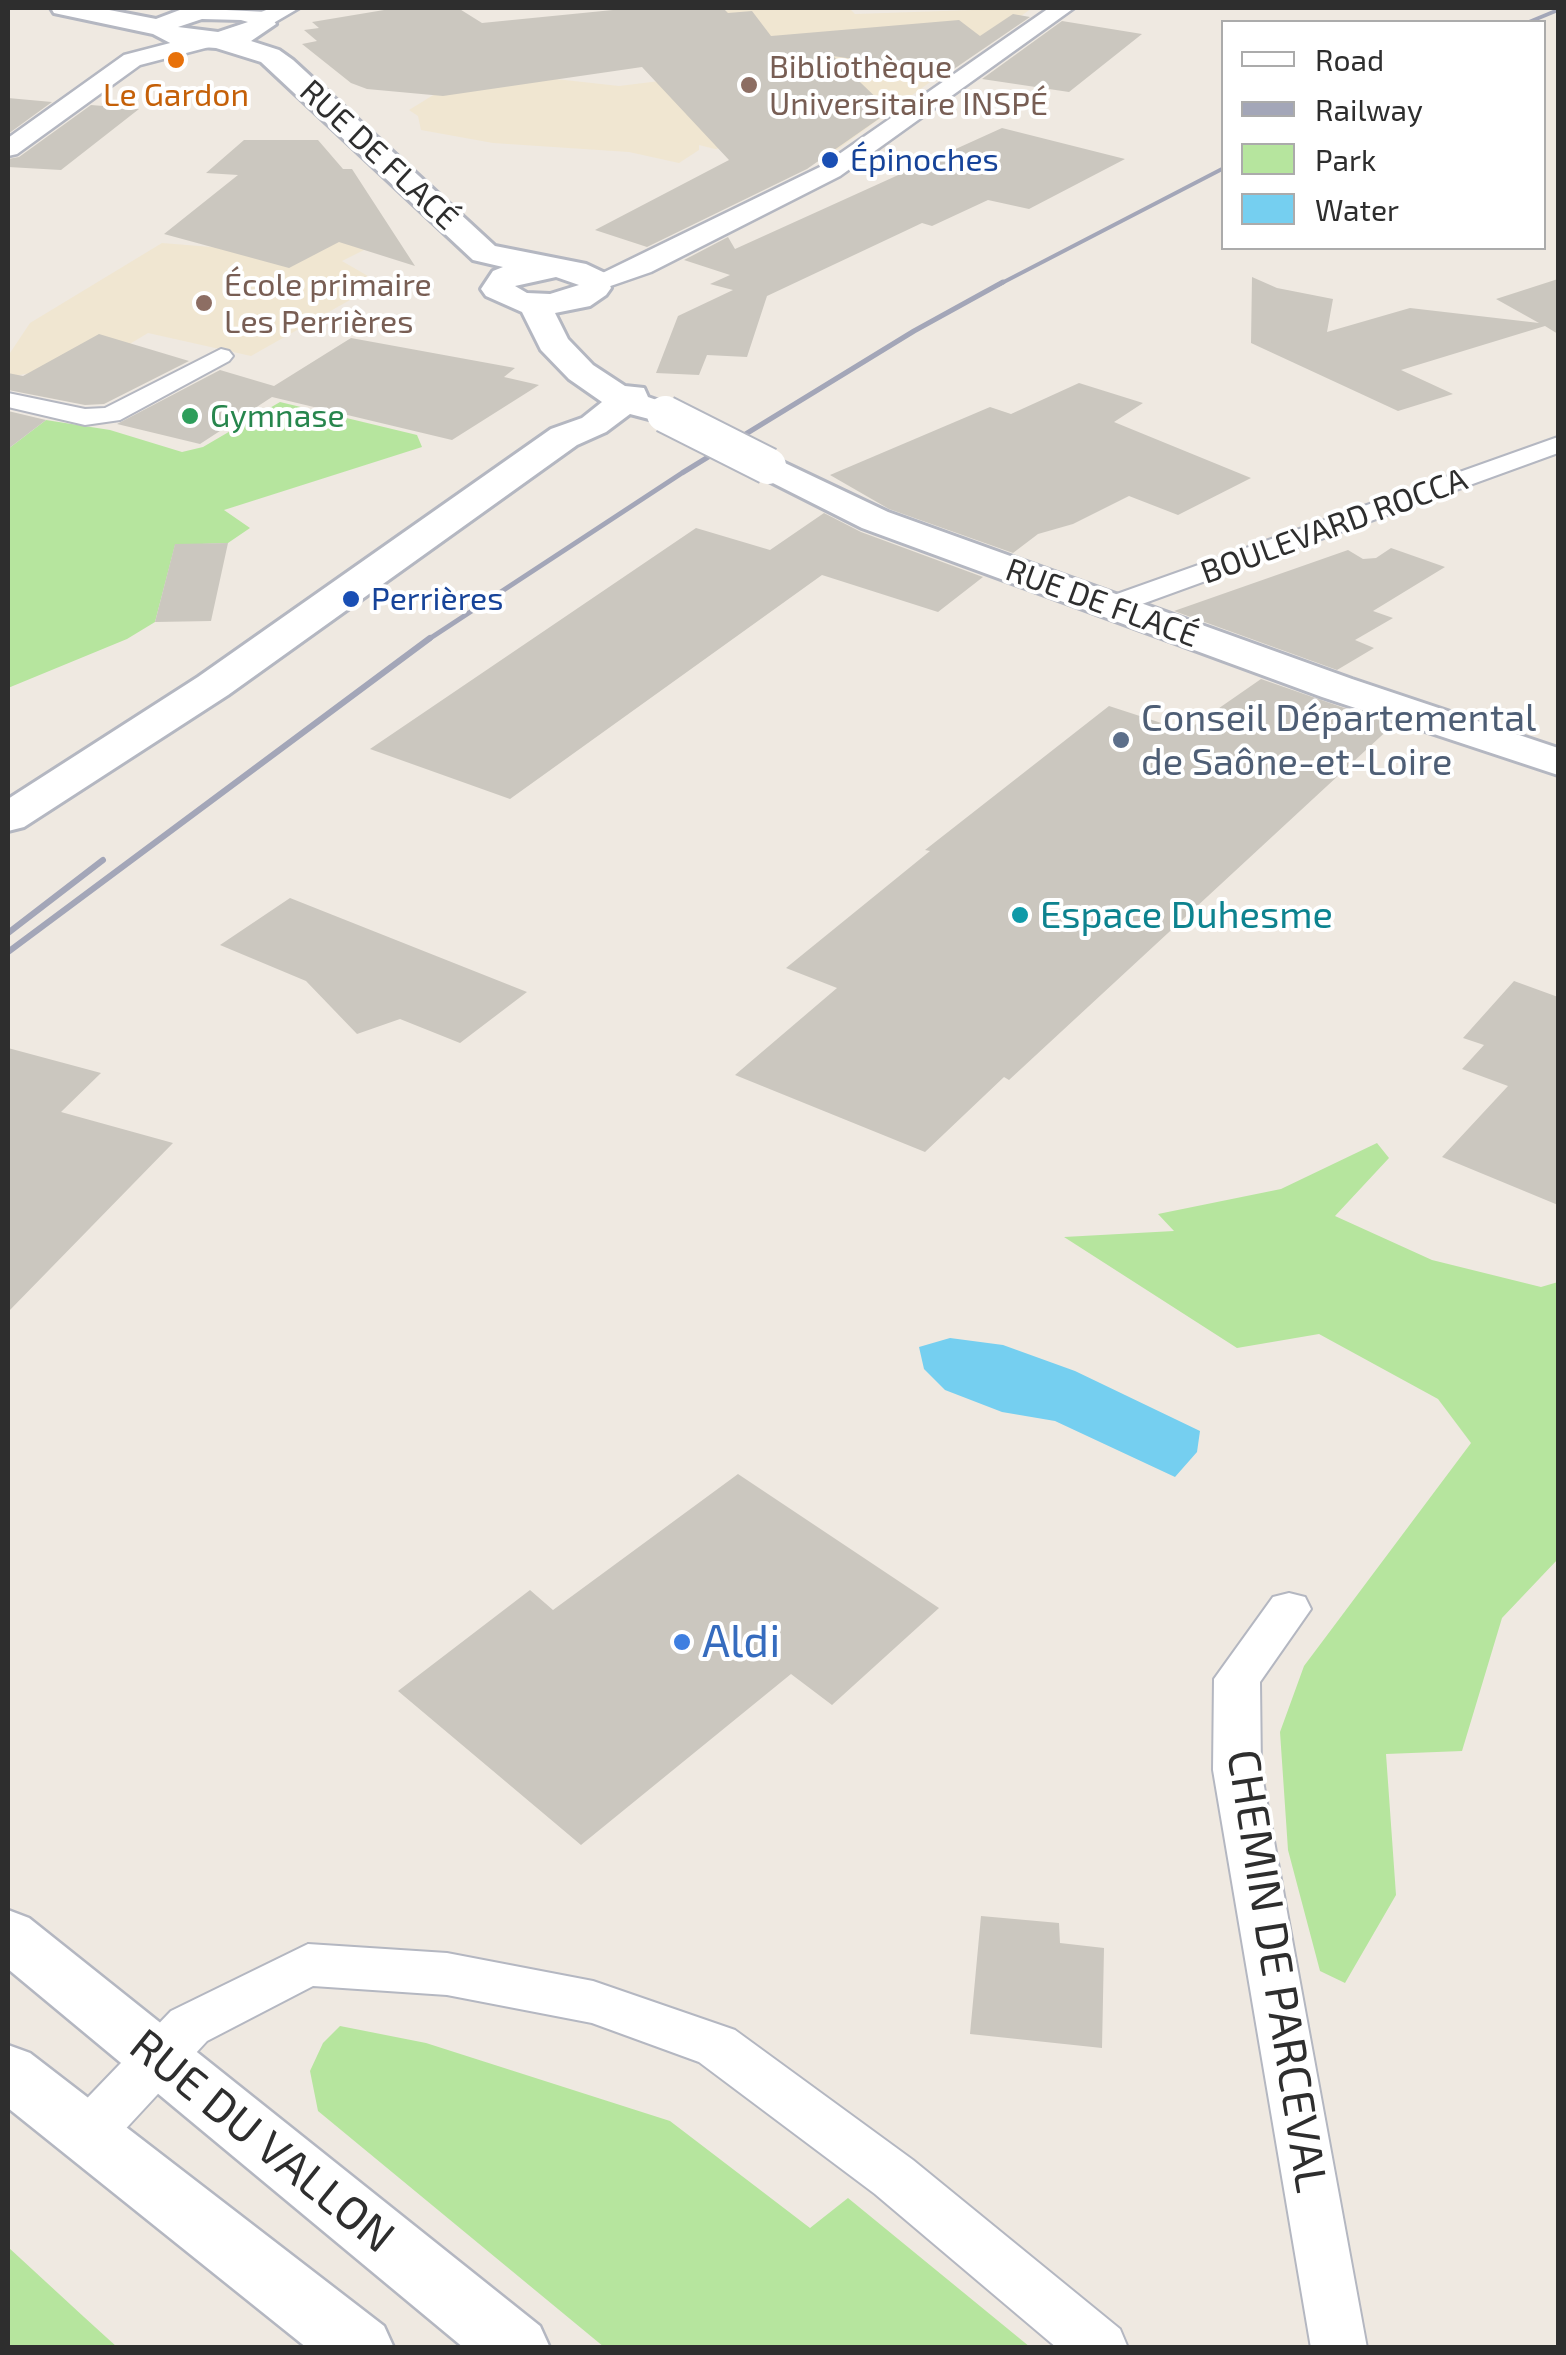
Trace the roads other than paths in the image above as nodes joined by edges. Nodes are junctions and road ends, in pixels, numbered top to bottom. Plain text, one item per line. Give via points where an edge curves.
1 (63, 8) edge
2 (99, 8) edge
3 (288, 8) edge
4 (1063, 8) edge
5 (186, 14) junction
6 (255, 25) edge
7 (163, 30) junction
8 (212, 40) junction
9 (146, 53) junction
10 (8, 149) edge
11 (496, 266) junction
12 (585, 285) junction
13 (534, 304) junction
14 (553, 343) junction
15 (220, 356) dead end
16 (8, 400) edge
17 (645, 406) junction
18 (576, 430) junction
19 (1558, 445) edge
20 (1110, 606) junction
21 (1558, 762) edge
22 (8, 818) edge
23 (1289, 1609) dead end
24 (8, 1935) edge
25 (158, 2058) junction
26 (8, 2072) edge
27 (88, 2134) junction
28 (360, 2348) edge
29 (516, 2348) edge
30 (1100, 2348) edge
31 (1339, 2348) edge

1 - 7 main road, RUE DE FLACÉ
2 - 5 main road
3 - 6 street
4 - 12 street via 831,171
5 - 6 main road
5 - 7 main road via 168,20
6 - 8 main road, RUE DE FLACÉ
6 - 11 main road, RUE DE FLACÉ
7 - 8 main road, RUE DE FLACÉ
7 - 9 street
8 - 9 street
9 - 10 street
11 - 12 main road via 543,268
11 - 13 main road, RUE DE FLACÉ via 501,294
12 - 13 main road
12 - 17 main road, RUE DE FLACÉ via 577,318 582,344
13 - 14 main road, RUE DE FLACÉ
14 - 17 main road, RUE DE FLACÉ via 581,372
14 - 18 main road, RUE DE FLACÉ via 559,368 578,394
15 - 16 street via 111,415 84,417
17 - 18 main road
17 - 20 main road, RUE DE FLACÉ, bridge via 875,520
18 - 22 main road via 213,686
19 - 20 street, BOULEVARD ROCCA
20 - 21 main road, RUE DE FLACÉ
23 - 31 street, CHEMIN DE PARCEVAL via 1237,1679 1237,1770
24 - 25 street, RUE DU VALLON
25 - 27 street
25 - 29 street, RUE DU VALLON
25 - 30 street via 188,2026 308,1964 447,1974 593,2002 717,2046 894,2177
26 - 27 street
27 - 28 street

